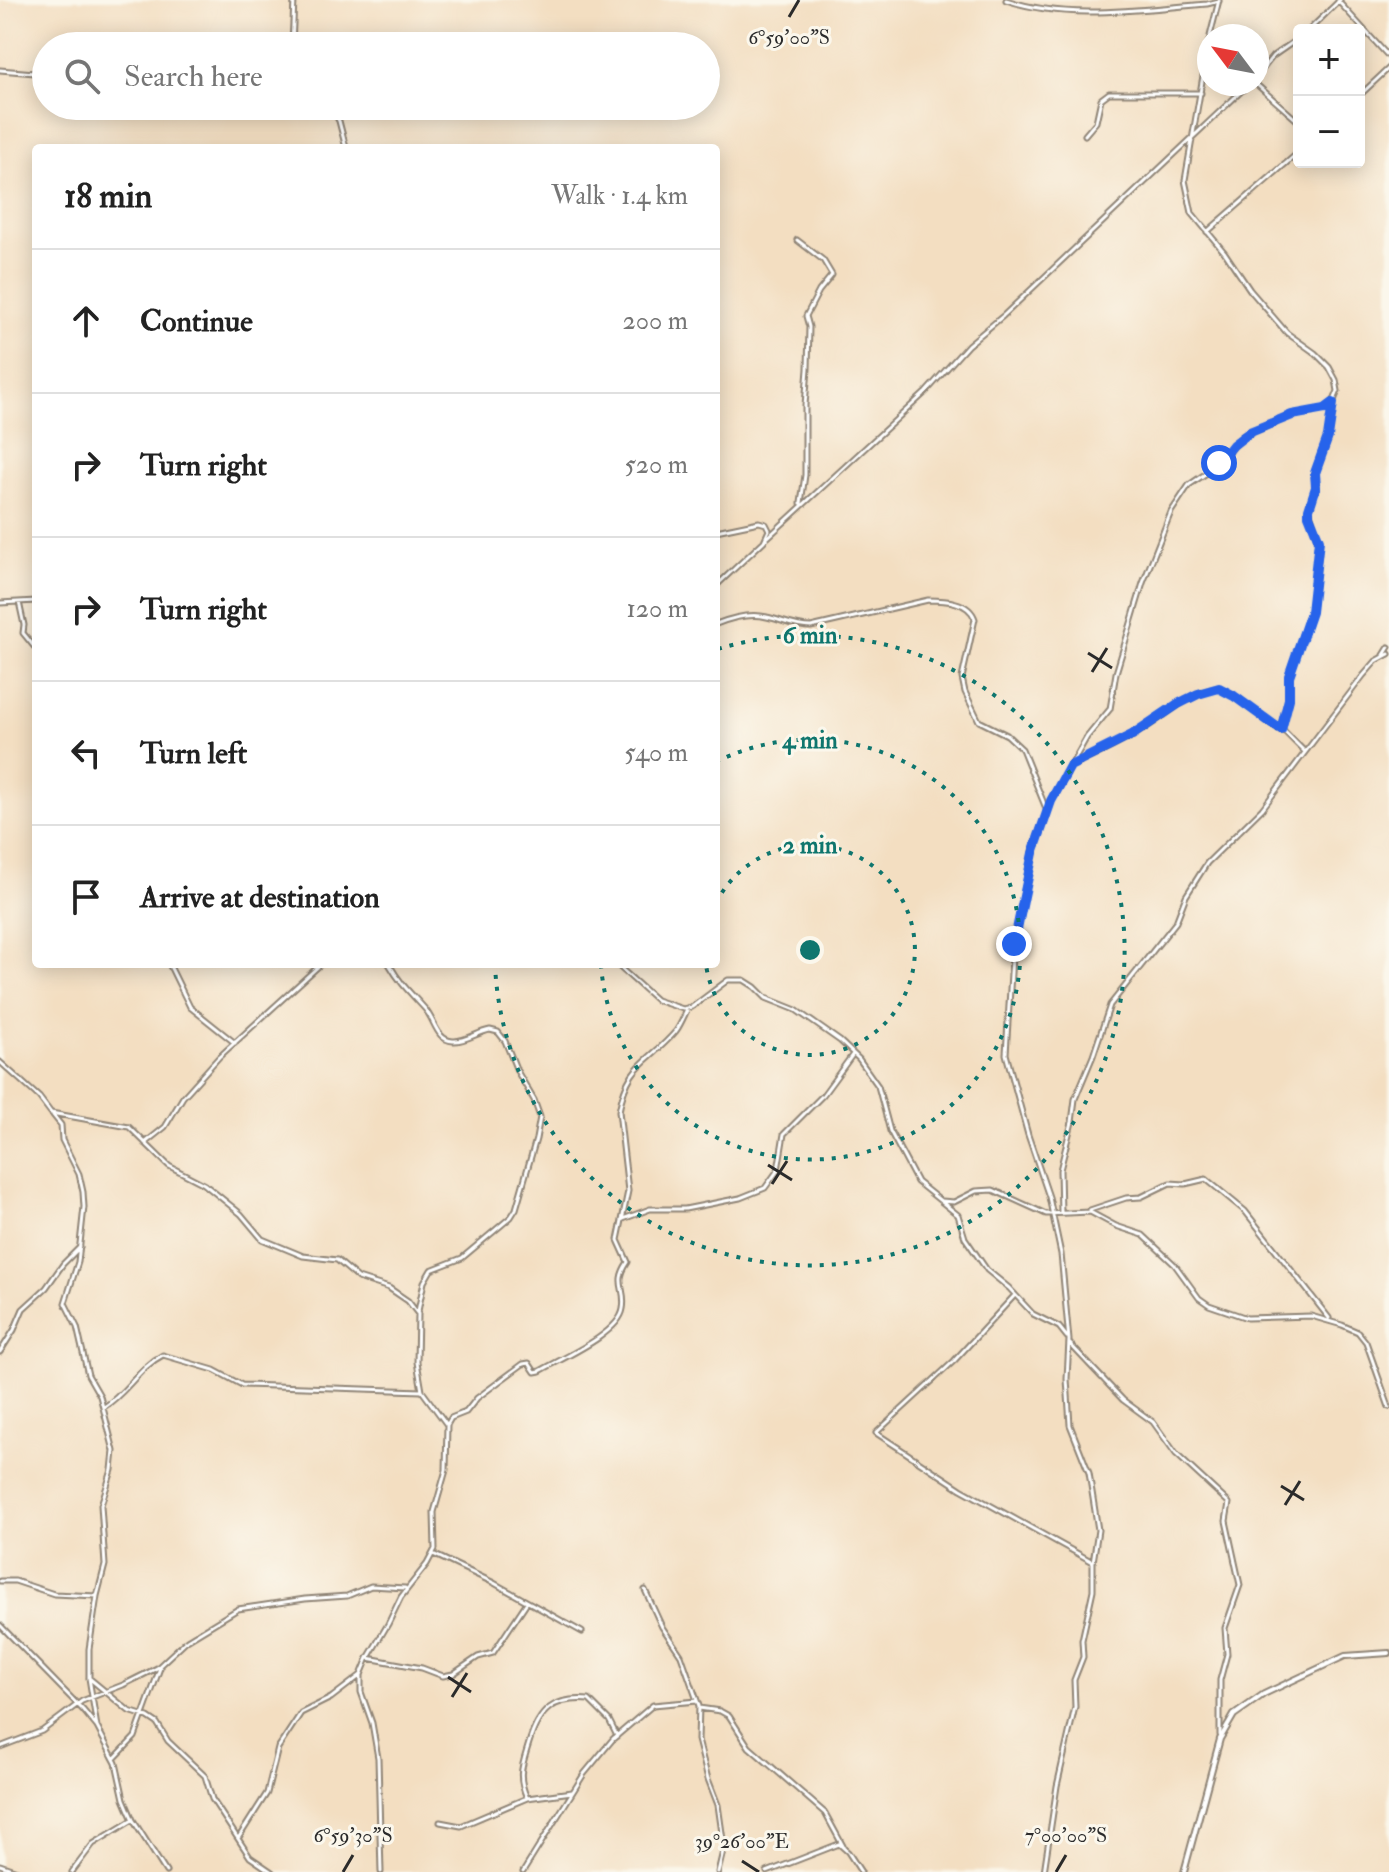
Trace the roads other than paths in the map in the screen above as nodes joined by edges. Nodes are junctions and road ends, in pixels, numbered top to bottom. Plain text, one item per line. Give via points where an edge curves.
1 (294, 0) edge
2 (1006, 0) edge
3 (1219, 0) edge
4 (1339, 1) edge
5 (1213, 24) edge
6 (1315, 24) edge
7 (293, 32) edge
8 (1293, 42) edge
9 (1389, 57) edge
10 (1269, 61) edge
11 (1389, 68) edge
12 (0, 70) edge
13 (32, 72) edge
14 (1365, 90) edge
15 (1197, 93) edge
16 (1269, 95) edge
17 (1200, 96) edge
18 (1236, 96) edge
19 (1293, 117) edge
20 (338, 120) edge
21 (1085, 135) dead end
22 (1192, 138) junction
23 (345, 144) edge
24 (1293, 157) edge
25 (1207, 232) junction
26 (797, 240) dead end
27 (1333, 403) junction
28 (799, 507) junction
29 (720, 530) edge
30 (765, 540) junction
31 (720, 582) edge
32 (32, 601) edge
33 (19, 602) junction
34 (0, 603) edge
35 (720, 623) edge
36 (32, 644) edge
37 (1389, 647) edge
38 (1387, 654) edge
39 (1281, 730) junction
40 (1305, 752) junction
41 (1070, 766) junction
42 (1047, 812) junction
43 (171, 968) edge
44 (317, 968) edge
45 (391, 968) edge
46 (621, 968) edge
47 (688, 1008) junction
48 (235, 1043) junction
49 (854, 1054) junction
50 (0, 1062) edge
51 (51, 1113) junction
52 (145, 1143) junction
53 (941, 1201) junction
54 (1086, 1211) junction
55 (1061, 1213) junction
56 (1053, 1214) junction
57 (623, 1219) junction
58 (80, 1247) junction
59 (1015, 1295) junction
60 (418, 1314) junction
61 (1330, 1320) junction
62 (1069, 1341) junction
63 (0, 1352) edge
64 (422, 1391) junction
65 (103, 1407) junction
66 (1389, 1407) edge
67 (447, 1425) junction
68 (433, 1554) junction
69 (1093, 1562) junction
70 (0, 1581) edge
71 (406, 1588) junction
72 (645, 1590) dead end
73 (97, 1596) junction
74 (527, 1602) junction
75 (0, 1625) edge
76 (582, 1632) dead end
77 (1389, 1653) edge
78 (368, 1658) junction
79 (162, 1664) junction
80 (361, 1675) junction
81 (89, 1678) junction
82 (103, 1691) junction
83 (93, 1695) junction
84 (697, 1701) junction
85 (77, 1704) junction
86 (699, 1708) junction
87 (143, 1716) junction
88 (97, 1727) junction
89 (617, 1736) junction
90 (1220, 1739) junction
91 (0, 1747) edge
92 (114, 1759) junction
93 (572, 1792) junction
94 (527, 1798) junction
95 (133, 1820) junction
96 (440, 1822) dead end
97 (239, 1837) junction
98 (843, 1846) junction
99 (0, 1865) edge
100 (20, 1872) edge
101 (72, 1872) edge
102 (166, 1872) edge
103 (272, 1872) edge
104 (381, 1872) edge
105 (523, 1872) edge
106 (718, 1872) edge
107 (767, 1872) edge
108 (861, 1872) edge
109 (1044, 1872) edge
110 (1184, 1872) edge

1 - 7 street
2 - 3 street via 1030,8 1075,11
3 - 5 street
4 - 6 street
4 - 9 street
8 - 10 street
11 - 14 street
12 - 13 street
15 - 21 street via 1109,93
16 - 19 street
17 - 22 street
18 - 22 street
20 - 23 street
22 - 25 street via 1186,190 1192,213
22 - 28 street
24 - 25 street
25 - 27 street via 1287,333 1333,373 1338,391
26 - 28 street via 832,273 805,317 805,470
27 - 39 street via 1309,509 1319,540 1311,612 1289,676
27 - 41 street via 1243,436 1183,491 1148,567 1110,709
28 - 30 street
29 - 30 street via 759,522 768,529
30 - 31 street
32 - 33 street
33 - 34 street
33 - 36 street via 23,633
35 - 42 street via 761,616 811,627 928,600 967,607 975,619 962,678 968,699 979,721 1022,749
37 - 38 street
38 - 40 street via 1363,676
39 - 40 street
39 - 41 street via 1219,688 1178,704
40 - 55 street via 1254,818 1207,863 1176,922 1110,1005 1075,1099 1060,1170
41 - 42 street
42 - 56 street via 1014,944 1005,1043
43 - 48 street via 190,1007
44 - 48 street
45 - 60 street via 445,1039 457,1041 490,1030 501,1035 540,1117 514,1213 469,1253 431,1270
46 - 47 street via 661,1003
47 - 49 street via 720,985 739,979 796,1010
47 - 57 street via 675,1032 642,1060 625,1087 619,1111 628,1191
48 - 52 street via 183,1097 165,1127
49 - 53 street via 878,1086 890,1131 917,1182
49 - 57 street via 784,1134 778,1170 765,1188 740,1198 685,1209 650,1209
50 - 51 street
51 - 52 street via 126,1126
51 - 58 street via 61,1125 62,1140 82,1183
52 - 60 street via 169,1166 204,1184 241,1214 262,1239 303,1256 337,1260 358,1278 396,1292
53 - 56 street via 993,1190
53 - 59 street via 961,1218 965,1238 981,1263
54 - 55 street
54 - 61 street via 1143,1235 1209,1305 1247,1318 1289,1315
54 - 61 street via 1141,1197 1170,1183 1206,1179 1245,1211
55 - 56 street
56 - 62 street
57 - 67 street via 618,1240 628,1262 620,1279 624,1306 618,1324 538,1372 529,1363 521,1366
58 - 63 street via 23,1309
58 - 65 street via 65,1303
59 - 62 street
59 - 69 street via 876,1433 961,1489
60 - 64 street
61 - 66 street via 1363,1337
62 - 69 street via 1070,1425 1089,1473 1097,1521
62 - 90 street via 1229,1503 1226,1521 1240,1585 1225,1628
64 - 65 street via 242,1385 214,1370 163,1355
64 - 67 street
65 - 73 street via 114,1459 101,1505 105,1561
67 - 68 street
68 - 71 street
68 - 74 street
69 - 109 street via 1083,1657 1074,1680 1075,1707
70 - 73 street via 54,1594
71 - 78 street
71 - 79 street via 371,1586 347,1596 238,1609 187,1640
72 - 84 street via 681,1655
73 - 81 street
74 - 76 street
74 - 78 street via 493,1653 449,1675
75 - 85 street
77 - 90 street via 1345,1656 1264,1694 1234,1715
78 - 80 street
79 - 82 street
79 - 87 street
80 - 97 street via 301,1713 278,1748 267,1793
80 - 104 street via 378,1758
81 - 82 street
81 - 83 street
82 - 83 street
82 - 87 street
83 - 85 street
83 - 88 street
84 - 86 street
84 - 89 street via 653,1705
85 - 88 street
85 - 91 street via 42,1731
86 - 98 street via 729,1716 749,1747 825,1813
86 - 106 street via 698,1740 718,1805 724,1847
87 - 92 street via 135,1737
87 - 97 street via 153,1720 205,1776 212,1799
88 - 92 street
89 - 93 street
89 - 94 street via 589,1700 565,1700 545,1711 534,1725 520,1776
90 - 110 street
92 - 95 street
93 - 94 street
93 - 105 street
94 - 96 street via 461,1826
95 - 101 street via 93,1843
95 - 102 street
97 - 103 street via 250,1857
98 - 107 street via 826,1847
98 - 108 street
99 - 100 street

